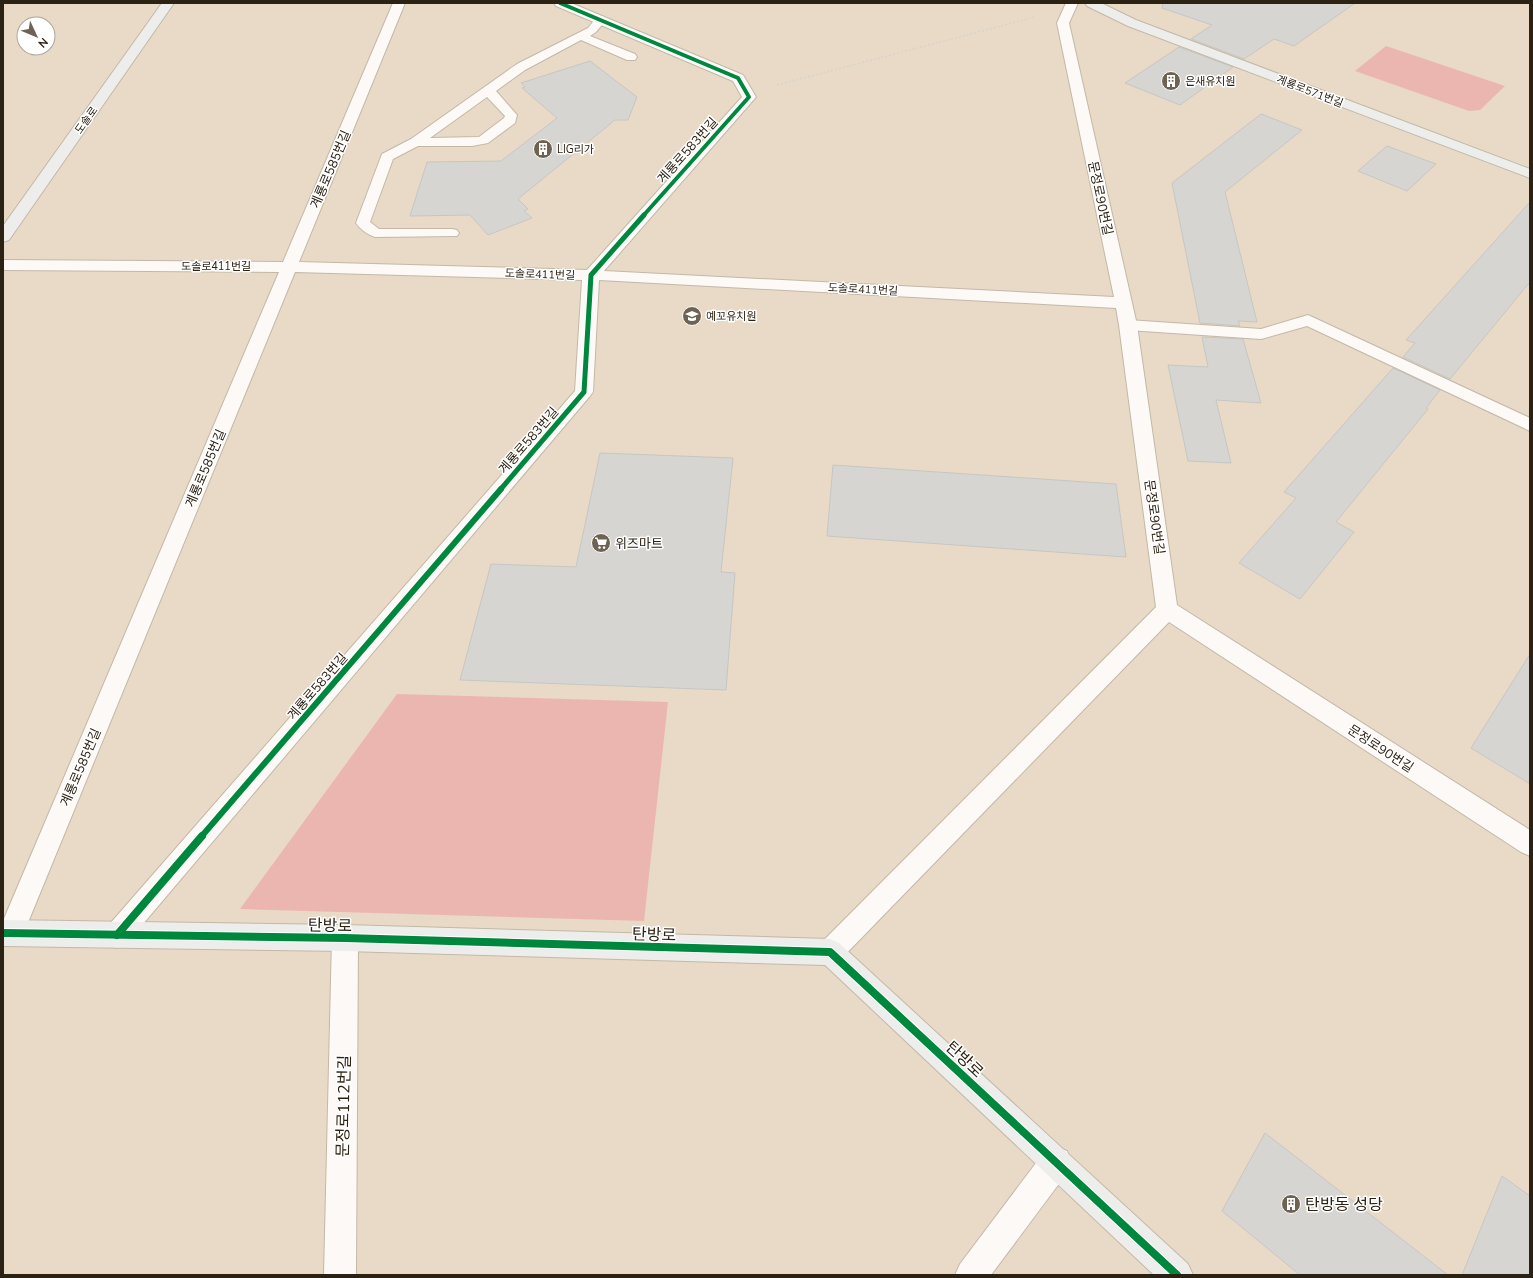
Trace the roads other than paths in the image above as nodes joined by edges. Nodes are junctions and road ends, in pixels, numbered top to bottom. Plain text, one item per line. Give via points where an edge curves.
1 (168, 3) edge
2 (399, 3) edge
3 (560, 3) edge
4 (1091, 3) edge
5 (1070, 8) edge
6 (600, 20) junction
7 (581, 36) junction
8 (631, 57) dead end
9 (488, 90) junction
10 (416, 142) junction
11 (1530, 174) edge
12 (452, 233) dead end
13 (3, 237) edge
14 (3, 265) edge
15 (290, 267) junction
16 (591, 275) junction
17 (1124, 303) junction
18 (1128, 325) junction
19 (1530, 425) edge
20 (1168, 610) junction
21 (1530, 844) edge
22 (7, 933) edge
23 (117, 935) junction
24 (345, 938) junction
25 (830, 952) junction
26 (1056, 1162) junction
27 (340, 1275) edge
28 (971, 1275) edge
29 (1177, 1275) edge

1 - 13 street, 도솔로
2 - 15 street, 계룡로585번길
3 - 6 street
4 - 11 street, 계룡로571번길 via 1132,23
5 - 17 street, 문정로90번길 via 1063,23
6 - 7 lane via 592,30
6 - 16 street, 계룡로583번길 via 738,78 749,97
7 - 8 lane
7 - 9 lane via 521,67
9 - 10 lane
9 - 10 lane via 511,115 510,120 483,140
10 - 12 lane via 387,157 363,223 375,233
14 - 15 street, 도솔로411번길
15 - 16 street, 도솔로411번길
15 - 22 street, 계룡로585번길
16 - 17 street, 도솔로411번길
16 - 23 street, 계룡로583번길 via 584,392
17 - 18 street, 문정로90번길
18 - 19 lane via 1261,334 1308,320
18 - 20 street, 문정로90번길
20 - 21 street, 문정로90번길
20 - 25 street
22 - 23 street, 탄방로
23 - 24 street, 탄방로
24 - 25 street, 탄방로
24 - 27 street, 문정로112번길
25 - 26 street, 탄방로
26 - 28 street
26 - 29 street, 탄방로

